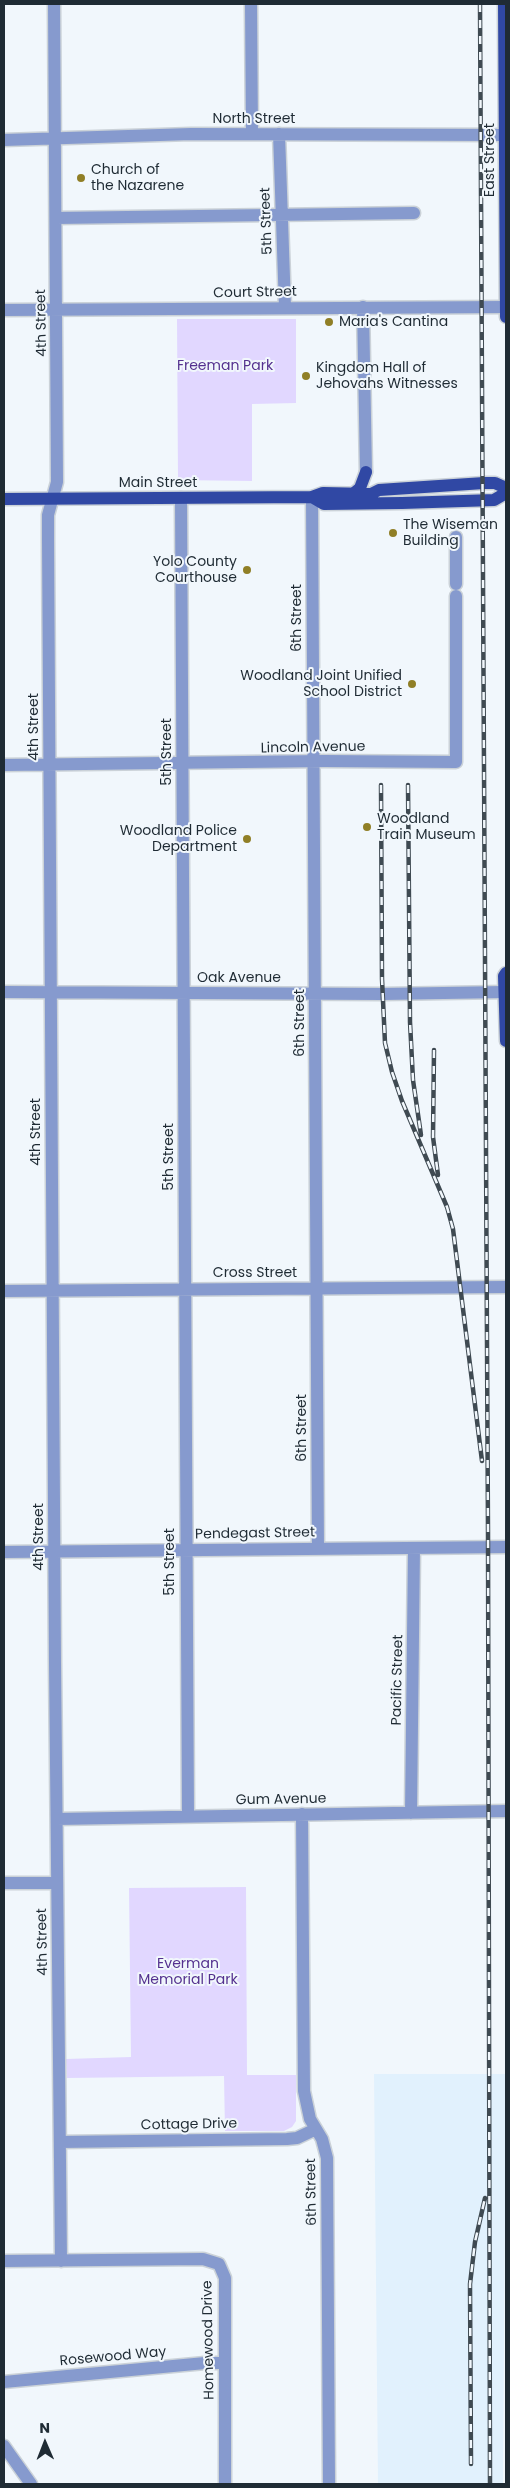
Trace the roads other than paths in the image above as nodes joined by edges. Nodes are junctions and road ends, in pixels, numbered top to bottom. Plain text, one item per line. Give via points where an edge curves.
1 (54, 4) edge
2 (251, 4) edge
3 (504, 4) edge
4 (252, 134) junction
5 (279, 134) junction
6 (505, 135) edge
7 (54, 138) junction
8 (4, 140) edge
9 (414, 213) dead end
10 (282, 216) junction
11 (56, 218) junction
12 (363, 306) junction
13 (506, 307) edge
14 (285, 308) junction
15 (4, 310) edge
16 (56, 310) junction
17 (506, 317) edge
18 (366, 472) junction
19 (506, 488) edge
20 (378, 490) junction
21 (354, 493) junction
22 (506, 493) edge
23 (310, 497) junction
24 (54, 498) junction
25 (181, 498) junction
26 (4, 499) edge
27 (456, 537) dead end
28 (312, 762) junction
29 (182, 764) junction
30 (4, 765) edge
31 (50, 765) junction
32 (506, 973) edge
33 (4, 992) edge
34 (504, 992) junction
35 (51, 993) junction
36 (183, 993) junction
37 (314, 994) junction
38 (506, 1041) edge
39 (506, 1287) edge
40 (316, 1288) junction
41 (184, 1289) junction
42 (52, 1290) junction
43 (4, 1291) edge
44 (506, 1547) edge
45 (414, 1548) junction
46 (318, 1549) junction
47 (185, 1550) junction
48 (4, 1552) edge
49 (54, 1552) junction
50 (506, 1811) edge
51 (411, 1813) junction
52 (302, 1814) junction
53 (188, 1816) junction
54 (57, 1819) junction
55 (4, 1883) edge
56 (57, 1883) junction
57 (316, 2129) junction
58 (60, 2142) junction
59 (4, 2261) edge
60 (61, 2261) junction
61 (225, 2363) junction
62 (4, 2382) edge
63 (4, 2446) edge
64 (30, 2484) edge
65 (225, 2484) edge
66 (329, 2484) edge

1 - 7 street, 4th Street
2 - 4 street
3 - 6 main road, East Street
4 - 5 street, North Street
4 - 7 street, North Street
5 - 6 street, North Street
5 - 10 street, 5th Street
6 - 13 main road, East Street
7 - 8 street, North Street
7 - 11 street, 4th Street
9 - 10 street
10 - 11 street
10 - 14 street, 5th Street
11 - 16 street, 4th Street
12 - 13 street, Court Street
12 - 14 street, Court Street
12 - 18 street
13 - 17 main road, East Street
14 - 16 street, Court Street
15 - 16 street, Court Street
16 - 24 street, 4th Street via 58,482
18 - 20 main road via 371,487
18 - 21 main road via 360,488
19 - 20 main road, Main Street via 484,483
20 - 21 main road, Main Street via 371,494
21 - 23 main road, Main Street via 324,493
22 - 23 main road, Main Street via 494,500 402,504 324,504
23 - 25 main road, Main Street
23 - 28 street, 6th Street
24 - 25 main road, Main Street
24 - 26 main road, Main Street
24 - 31 street, 4th Street via 48,515
25 - 29 street, 5th Street
27 - 28 street, Lincoln Avenue via 456,762
28 - 29 street, Lincoln Avenue
28 - 37 street, 6th Street
29 - 31 street, Lincoln Avenue
29 - 36 street, 5th Street
30 - 31 street, Lincoln Avenue
31 - 35 street, 4th Street
32 - 34 main road
33 - 35 street, Oak Avenue
34 - 37 street, Oak Avenue
34 - 38 main road
35 - 36 street, Oak Avenue
35 - 42 street, 4th Street
36 - 37 street, Oak Avenue
36 - 41 street, 5th Street
37 - 40 street, 6th Street
39 - 40 street, Cross Street
40 - 41 street, Cross Street
40 - 46 street, 6th Street
41 - 42 street, Cross Street
41 - 47 street, 5th Street
42 - 43 street, Cross Street
42 - 49 street, 4th Street
44 - 45 street, Pendegast Street
45 - 46 street, Pendegast Street
45 - 51 street, Pacific Street
46 - 47 street, Pendegast Street
47 - 49 street, Pendegast Street
47 - 53 street, 5th Street
48 - 49 street, Pendegast Street
49 - 54 street, 4th Street
50 - 51 street, Gum Avenue
51 - 52 street, Gum Avenue
52 - 53 street, Gum Avenue
52 - 57 street, 6th Street via 304,2091 306,2106
53 - 54 street, Gum Avenue
54 - 56 street, 4th Street
55 - 56 street
56 - 58 street, 4th Street
57 - 58 street, Cottage Drive via 287,2139
57 - 66 street, 6th Street via 327,2158
58 - 60 street, 4th Street
59 - 60 street, Homewood Drive
60 - 61 street, Homewood Drive via 203,2259 219,2264 225,2278
61 - 62 street, Rosewood Way
61 - 65 street, Homewood Drive
63 - 64 street

